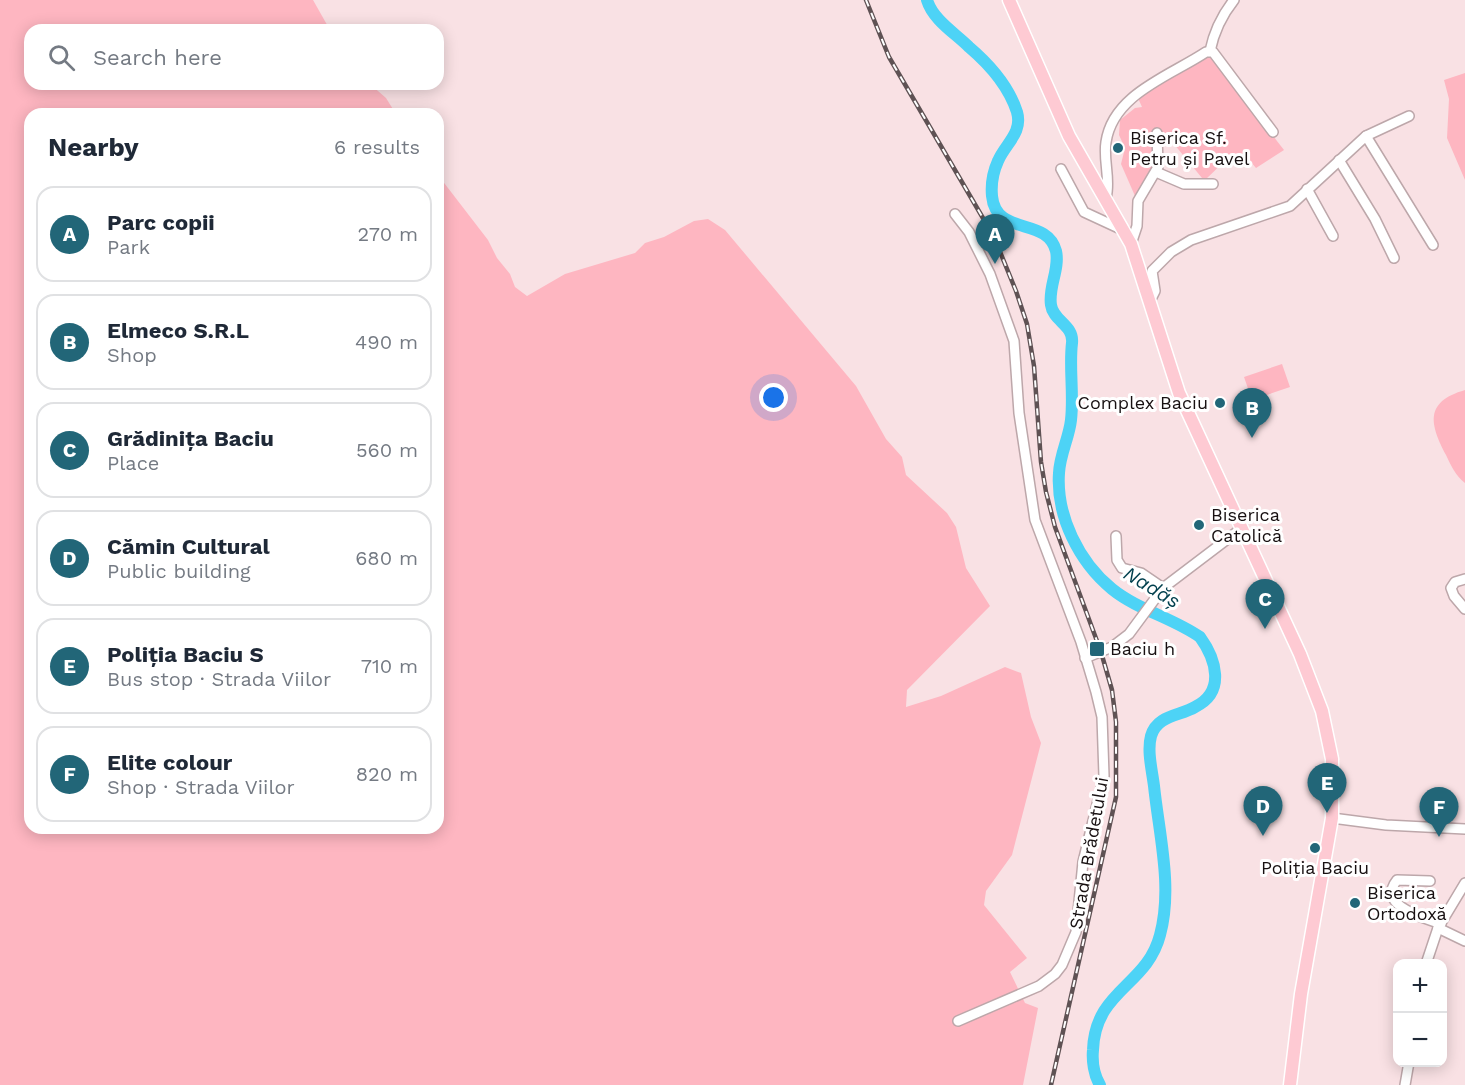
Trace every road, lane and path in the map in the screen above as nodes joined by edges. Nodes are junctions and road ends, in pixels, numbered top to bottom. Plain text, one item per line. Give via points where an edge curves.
1 (1009, 0) edge
2 (1234, 0) edge
3 (1210, 51) junction
4 (1409, 116) dead end
5 (1273, 132) dead end
6 (1157, 133) dead end
7 (1366, 136) junction
8 (1339, 160) junction
9 (1061, 169) dead end
10 (1156, 172) junction
11 (1213, 184) dead end
12 (1307, 189) junction
13 (1106, 198) junction
14 (955, 214) dead end
15 (1125, 231) junction
16 (1333, 236) dead end
17 (1131, 244) junction
18 (1433, 245) dead end
19 (1394, 258) dead end
20 (1150, 301) junction
21 (1242, 528) junction
22 (1116, 536) dead end
23 (1465, 579) edge
24 (1163, 588) junction
25 (1465, 609) edge
26 (1085, 658) junction
27 (1332, 818) junction
28 (1465, 829) edge
29 (1430, 881) dead end
30 (1465, 883) edge
31 (1439, 926) junction
32 (1465, 941) edge
33 (1427, 959) edge
34 (958, 1021) dead end
35 (1407, 1067) edge
36 (1290, 1085) edge
37 (1405, 1085) edge

1 - 13 main road via 1069,136
2 - 3 street via 1222,18
3 - 5 street
3 - 13 street via 1133,96 1119,110 1107,138
4 - 7 street
6 - 10 street
7 - 8 street
7 - 18 street
8 - 12 street
8 - 19 street
9 - 15 street via 1084,212
10 - 11 street via 1184,184
10 - 17 street via 1138,201 1137,226
12 - 16 street
12 - 20 street via 1290,206 1273,214 1191,240 1171,252 1152,271 1155,291
13 - 15 main road
14 - 26 street, Strada Brădetului via 969,232 1014,341 1019,413 1035,520
15 - 17 main road
17 - 20 main road
20 - 21 main road via 1179,393
21 - 24 street
21 - 27 main road via 1322,711 1332,759
22 - 24 street via 1117,560 1122,568 1141,573
23 - 25 street via 1451,588
24 - 26 street via 1129,634 1112,647
26 - 34 street, Strada Brădetului via 1102,717 1104,776 1083,862 1072,942 1062,965 1038,986
27 - 28 street
27 - 36 main road via 1301,994
29 - 31 street via 1397,880 1393,886 1394,899 1401,908
30 - 31 street
31 - 32 street
31 - 33 street
35 - 37 street

